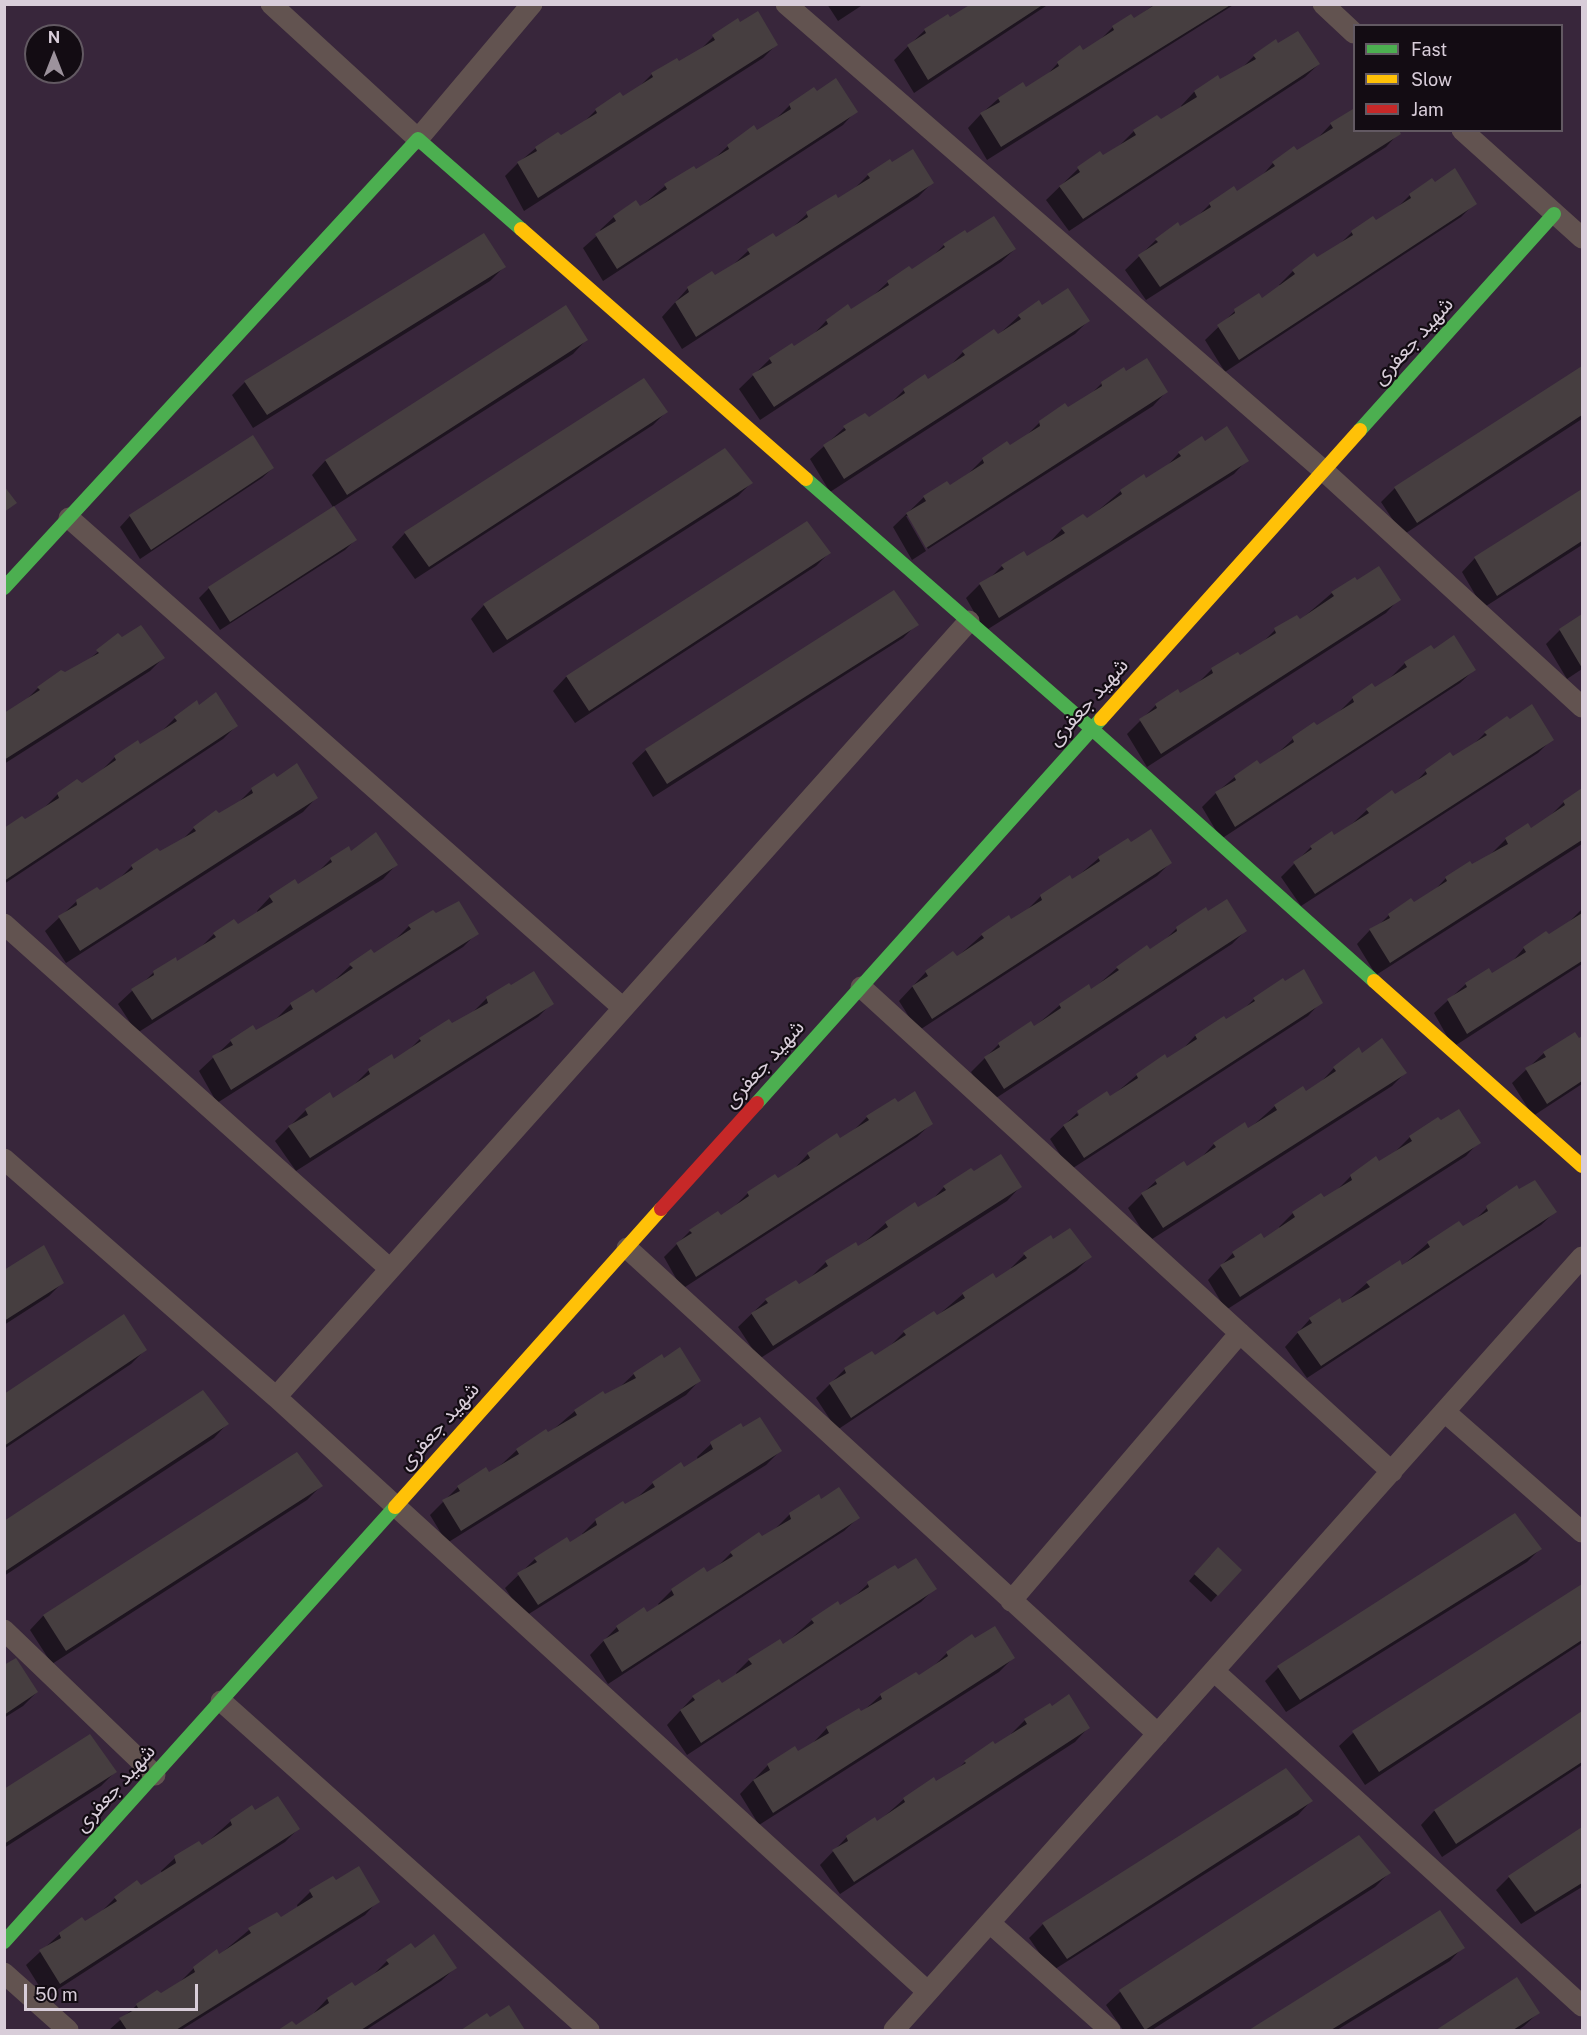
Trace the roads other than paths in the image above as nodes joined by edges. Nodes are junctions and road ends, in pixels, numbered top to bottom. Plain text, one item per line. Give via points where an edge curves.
1 (271, 4) edge
2 (532, 4) edge
3 (786, 4) edge
4 (1323, 4) edge
5 (1353, 32) edge
6 (1464, 132) edge
7 (418, 139) junction
8 (1554, 214) junction
9 (1582, 238) edge
10 (1323, 471) junction
11 (69, 518) junction
12 (4, 588) edge
13 (969, 621) junction
14 (1582, 707) edge
15 (1092, 729) junction
16 (4, 924) edge
17 (861, 987) junction
18 (623, 1008) junction
19 (4, 1159) edge
20 (1582, 1166) edge
21 (627, 1248) junction
22 (1582, 1257) edge
23 (390, 1269) junction
24 (1240, 1333) junction
25 (276, 1397) junction
26 (1445, 1412) junction
27 (1392, 1472) junction
28 (396, 1506) junction
29 (1582, 1532) edge
30 (1011, 1600) junction
31 (4, 1630) edge
32 (1214, 1671) junction
33 (221, 1701) junction
34 (1158, 1734) junction
35 (155, 1774) junction
36 (990, 1923) junction
37 (4, 1942) edge
38 (4, 1974) edge
39 (928, 1992) junction
40 (1582, 2006) edge
41 (68, 2031) edge
42 (589, 2031) edge
43 (894, 2031) edge
44 (1110, 2031) edge

1 - 7 street
2 - 7 street
3 - 10 street
4 - 5 street
6 - 8 street
7 - 11 street
7 - 13 street
8 - 9 street
8 - 10 street, شهید جعفری
10 - 14 street
10 - 15 street, شهید جعفری
11 - 12 street
11 - 18 street
13 - 15 street
13 - 18 street
15 - 17 street, شهید جعفری
15 - 20 street
16 - 23 street
17 - 21 street, شهید جعفری
17 - 24 street
18 - 23 street
19 - 25 street
21 - 28 street, شهید جعفری
21 - 30 street
22 - 26 street
23 - 25 street
24 - 27 street
24 - 30 street
25 - 28 street
26 - 27 street
26 - 29 street
27 - 32 street
28 - 33 street, شهید جعفری
28 - 39 street
30 - 34 street
31 - 35 street
32 - 34 street
32 - 40 street
33 - 35 street, شهید جعفری
33 - 42 street
34 - 36 street
35 - 37 street, شهید جعفری
36 - 39 street
36 - 44 street
38 - 41 street
39 - 43 street

